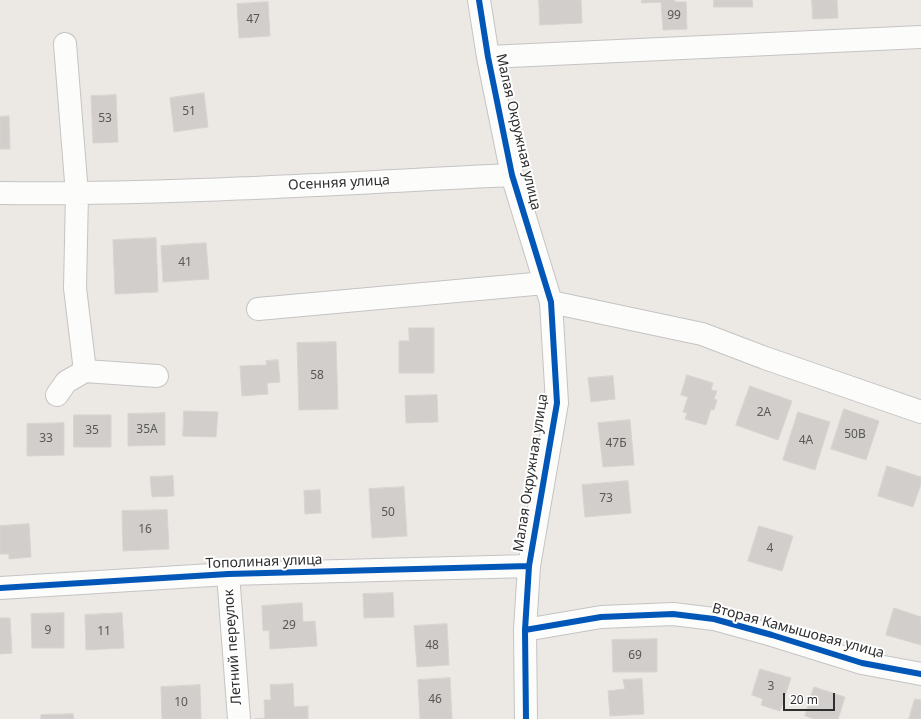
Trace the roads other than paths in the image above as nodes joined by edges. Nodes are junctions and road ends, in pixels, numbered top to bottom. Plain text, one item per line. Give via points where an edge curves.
1 (479, 0) edge
2 (921, 37) edge
3 (65, 44) dead end
4 (488, 57) junction
5 (512, 175) junction
6 (0, 193) edge
7 (77, 194) junction
8 (548, 292) junction
9 (258, 309) dead end
10 (85, 371) junction
11 (157, 376) dead end
12 (58, 395) dead end
13 (921, 412) edge
14 (529, 566) junction
15 (228, 574) junction
16 (0, 588) edge
17 (525, 630) junction
18 (921, 674) edge
19 (239, 719) edge
20 (526, 719) edge

1 - 4 street, Малая Окружная улица
2 - 4 street
3 - 7 street
4 - 5 street, Малая Окружная улица
5 - 7 street, Осенняя улица
5 - 8 street, Малая Окружная улица
6 - 7 street, Осенняя улица
7 - 10 street via 75,288
8 - 9 street
8 - 13 street via 702,334
8 - 14 street, Малая Окружная улица via 556,403
10 - 11 street
10 - 12 street via 66,382
14 - 15 street, Тополиная улица
14 - 17 street, Малая Окружная улица
15 - 16 street, Тополиная улица
15 - 19 street, Летний переулок
17 - 18 street, Вторая Камышовая улица via 601,617 672,614 714,619 862,663
17 - 20 street, Малая Окружная улица

